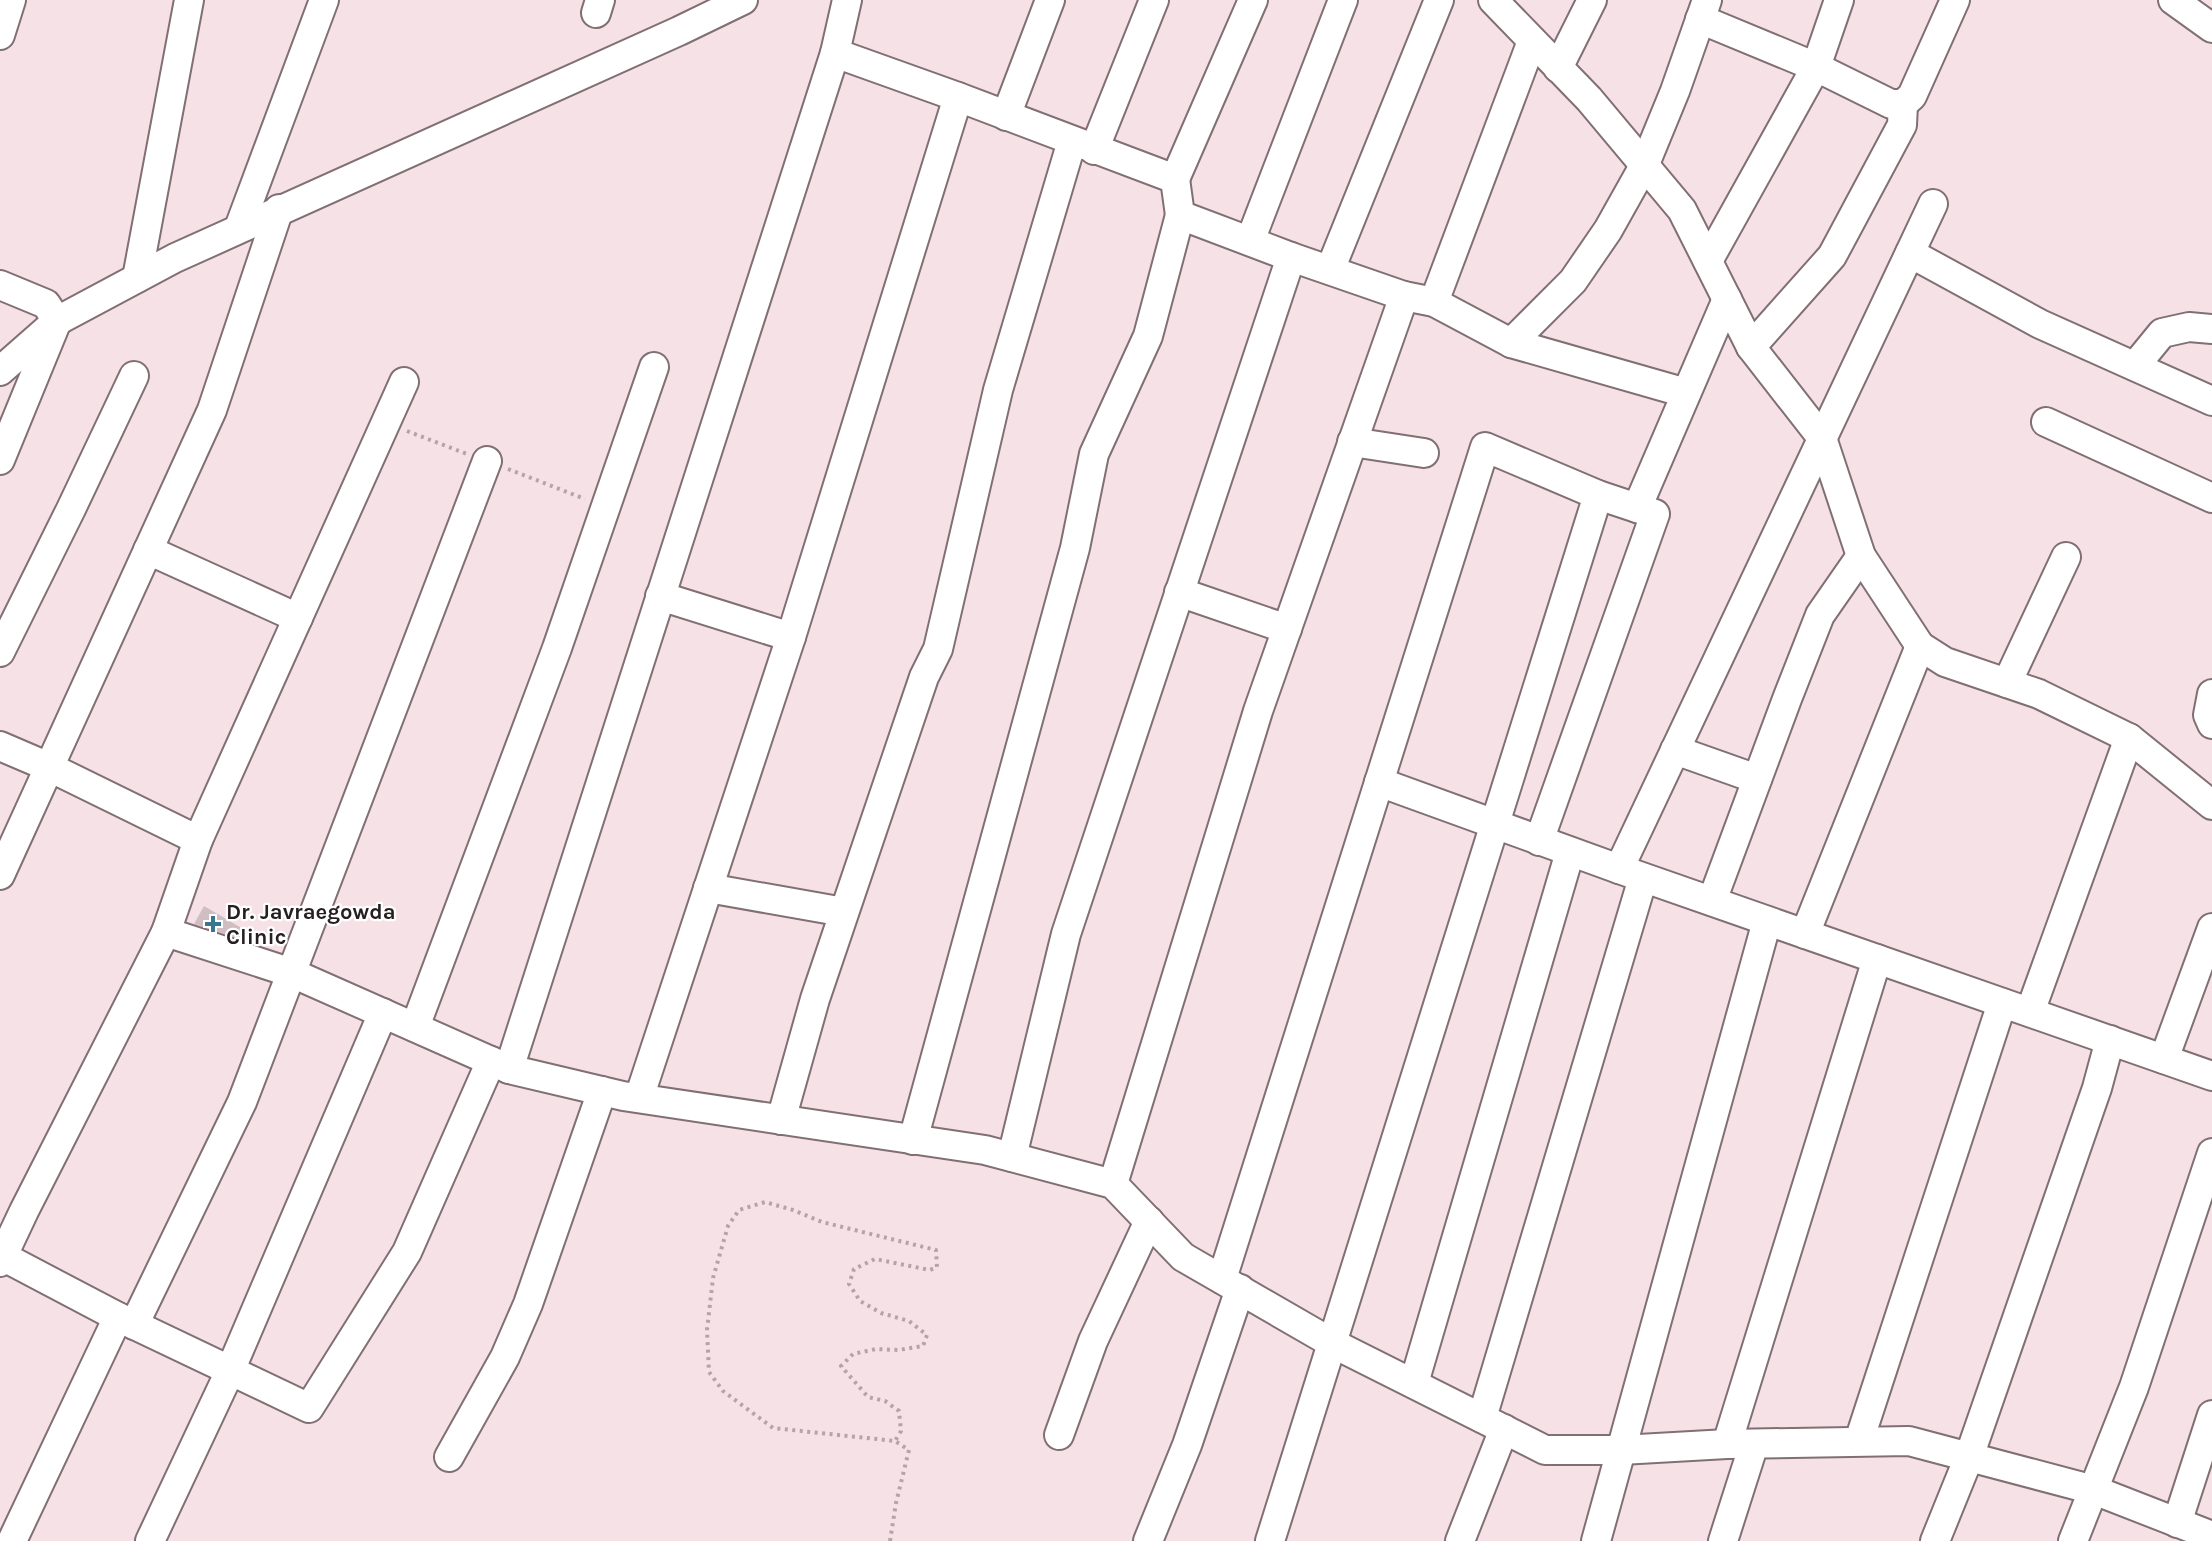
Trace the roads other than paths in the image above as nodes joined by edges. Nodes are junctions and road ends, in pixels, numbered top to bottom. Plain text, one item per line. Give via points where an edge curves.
1 (11, 0) edge
2 (189, 0) edge
3 (324, 0) edge
4 (742, 0) edge
5 (847, 0) edge
6 (1050, 0) edge
7 (1154, 0) edge
8 (1253, 0) edge
9 (1343, 0) edge
10 (1439, 0) edge
11 (1493, 0) edge
12 (1592, 0) edge
13 (1839, 0) edge
14 (1955, 0) edge
15 (2173, 0) edge
16 (1703, 10) edge
17 (2212, 28) edge
18 (0, 35) edge
19 (1532, 41) junction
20 (835, 53) junction
21 (1816, 67) junction
22 (1558, 68) junction
23 (958, 97) junction
24 (1903, 104) junction
25 (1006, 116) junction
26 (1083, 146) junction
27 (1645, 164) junction
28 (1175, 179) junction
29 (1933, 204) dead end
30 (279, 209) junction
31 (1180, 215) junction
32 (239, 228) junction
33 (1250, 241) junction
34 (1910, 253) junction
35 (1292, 257) junction
36 (1708, 261) junction
37 (1330, 270) junction
38 (137, 278) junction
39 (0, 285) edge
40 (1404, 296) junction
41 (1726, 299) junction
42 (1434, 302) junction
43 (57, 321) junction
44 (2212, 329) edge
45 (1511, 343) junction
46 (1751, 347) junction
47 (2135, 366) junction
48 (654, 367) dead end
49 (0, 371) edge
50 (134, 376) dead end
51 (404, 382) dead end
52 (1686, 393) junction
53 (2212, 401) edge
54 (2046, 423) dead end
55 (1822, 438) junction
56 (1352, 442) junction
57 (1424, 453) dead end
58 (0, 460) edge
59 (487, 461) dead end
60 (1598, 495) junction
61 (2212, 498) edge
62 (1637, 508) junction
63 (148, 550) junction
64 (1861, 556) junction
65 (2066, 557) dead end
66 (1179, 592) junction
67 (660, 596) junction
68 (298, 618) junction
69 (1287, 629) junction
70 (791, 637) junction
71 (1920, 646) junction
72 (0, 652) edge
73 (2007, 683) junction
74 (2212, 694) edge
75 (2212, 723) edge
76 (2129, 738) junction
77 (0, 746) edge
78 (1675, 750) junction
79 (49, 767) junction
80 (1757, 778) junction
81 (1379, 782) junction
82 (2212, 805) edge
83 (1495, 824) junction
84 (198, 840) junction
85 (1539, 840) junction
86 (1570, 852) junction
87 (1631, 874) junction
88 (0, 875) edge
89 (708, 888) junction
90 (1712, 902) junction
91 (844, 912) junction
92 (1767, 921) junction
93 (2212, 928) edge
94 (166, 932) junction
95 (1805, 934) junction
96 (1877, 959) junction
97 (292, 973) junction
98 (2002, 1003) junction
99 (2030, 1012) junction
100 (383, 1013) junction
101 (415, 1027) junction
102 (2110, 1040) junction
103 (2164, 1059) junction
104 (500, 1065) junction
105 (2212, 1076) edge
106 (602, 1091) junction
107 (639, 1098) junction
108 (781, 1120) junction
109 (914, 1140) junction
110 (2212, 1153) edge
111 (1012, 1157) junction
112 (1113, 1184) junction
113 (1149, 1221) junction
114 (1, 1258) edge
115 (1231, 1284) junction
116 (126, 1321) junction
117 (1332, 1343) junction
118 (230, 1371) junction
119 (1414, 1383) junction
120 (2212, 1415) edge
121 (1493, 1423) junction
122 (1059, 1435) dead end
123 (1858, 1441) junction
124 (1741, 1444) junction
125 (1621, 1450) junction
126 (449, 1457) dead end
127 (1969, 1457) junction
128 (2094, 1490) junction
129 (2196, 1533) edge
130 (12, 1541) edge
131 (150, 1541) edge
132 (1148, 1541) edge
133 (1270, 1541) edge
134 (1460, 1541) edge
135 (1596, 1541) edge
136 (1723, 1541) edge
137 (1935, 1541) edge
138 (2073, 1541) edge

1 - 18 street
2 - 38 street
3 - 32 street
4 - 30 street
5 - 20 street
6 - 25 street
7 - 26 street
8 - 28 street
9 - 33 street
10 - 37 street
11 - 19 street
12 - 22 street
13 - 21 street
14 - 24 street via 1912,96
15 - 17 street
16 - 21 street
16 - 27 street
19 - 22 street
19 - 42 street
20 - 23 street
20 - 67 street
21 - 24 street via 1891,104
21 - 36 street
22 - 27 street
23 - 25 street
23 - 70 street
24 - 46 street via 1902,125 1832,256
25 - 26 street
26 - 28 street
26 - 91 street via 998,390 938,649 924,677
27 - 36 street via 1682,210
27 - 45 street via 1574,281
28 - 31 street
29 - 34 street
30 - 32 street
30 - 63 street via 212,410
31 - 33 street
31 - 109 street via 1148,336 1094,454 1075,548
32 - 38 street
33 - 35 street
34 - 47 street via 2040,324
34 - 55 street
35 - 37 street
35 - 66 street
36 - 41 street
37 - 40 street
38 - 43 street
39 - 43 street via 46,304
40 - 42 street
40 - 56 street
41 - 46 street
41 - 52 street
42 - 45 street
43 - 49 street
43 - 58 street
44 - 47 street via 2189,327 2162,333
45 - 52 street
46 - 55 street
47 - 53 street
48 - 101 street via 556,648
50 - 72 street
51 - 68 street
52 - 62 street
54 - 61 street
55 - 64 street
55 - 78 street
56 - 57 street
56 - 69 street
59 - 97 street
60 - 62 street
60 - 81 street via 1485,447
60 - 83 street
62 - 85 street via 1655,514
63 - 68 street
63 - 79 street
64 - 71 street
64 - 80 street via 1820,615
65 - 73 street
66 - 69 street
66 - 111 street via 1066,934
67 - 70 street
67 - 104 street
68 - 84 street
69 - 112 street via 1258,711
70 - 89 street
71 - 73 street via 1945,662
71 - 95 street
73 - 76 street via 2039,694
74 - 75 street via 2208,715
76 - 82 street
76 - 99 street
77 - 79 street
78 - 80 street
78 - 87 street
79 - 84 street
79 - 88 street
80 - 90 street
81 - 83 street
81 - 115 street
83 - 85 street
83 - 117 street
84 - 94 street
85 - 86 street
86 - 87 street
86 - 119 street
87 - 90 street
87 - 121 street
89 - 91 street
89 - 107 street
90 - 92 street
91 - 108 street
92 - 95 street
92 - 125 street
93 - 103 street
94 - 97 street
94 - 114 street
95 - 96 street
96 - 98 street
96 - 124 street
97 - 100 street
97 - 116 street via 242,1102
98 - 99 street
98 - 123 street
99 - 102 street
100 - 101 street
100 - 118 street
101 - 104 street
102 - 103 street
102 - 127 street
103 - 105 street
104 - 106 street
104 - 118 street via 407,1252 309,1408
106 - 107 street
106 - 126 street via 528,1304 505,1357
107 - 108 street
108 - 109 street
109 - 111 street
110 - 128 street via 2134,1387
111 - 112 street
112 - 113 street
113 - 115 street via 1184,1257
113 - 122 street via 1093,1341
114 - 116 street
115 - 117 street
115 - 132 street via 1187,1445
116 - 118 street
116 - 130 street
117 - 119 street
117 - 133 street
118 - 131 street
119 - 121 street
120 - 129 street
121 - 125 street via 1545,1450
121 - 134 street
123 - 124 street
123 - 127 street via 1909,1441
124 - 125 street
124 - 136 street
125 - 135 street
127 - 128 street
127 - 137 street
128 - 129 street
128 - 138 street

